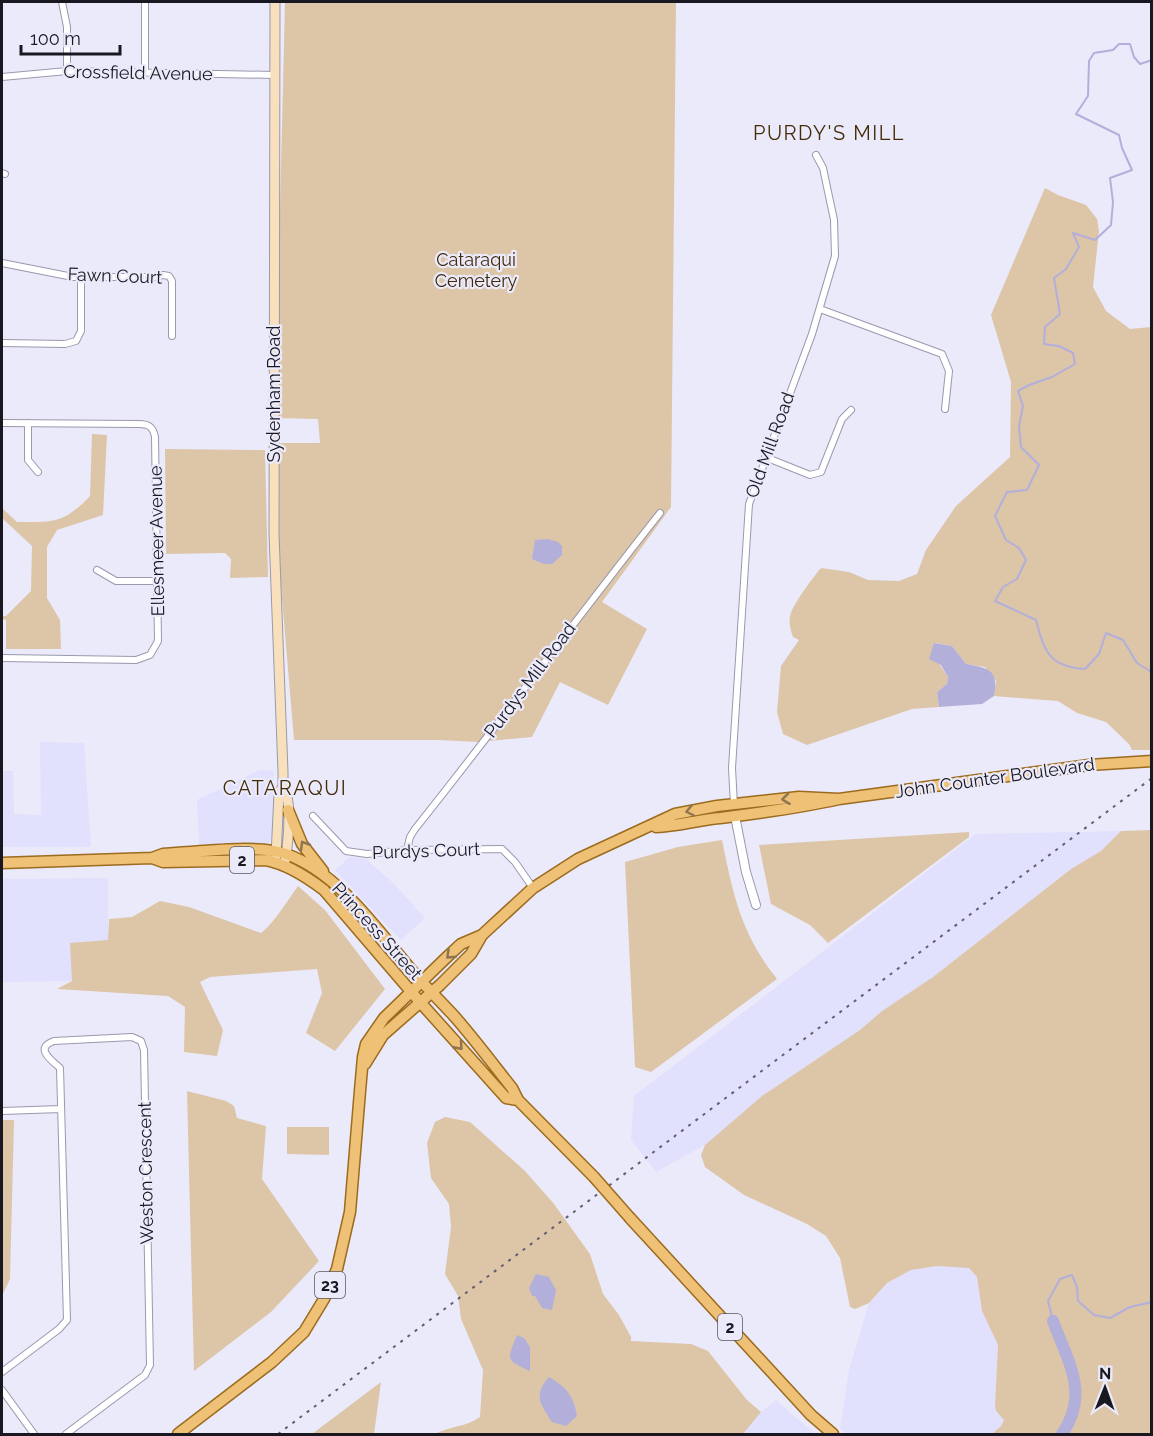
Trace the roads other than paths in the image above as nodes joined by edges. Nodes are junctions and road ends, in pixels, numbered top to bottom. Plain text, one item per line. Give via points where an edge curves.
1 (62, 2) edge
2 (146, 2) edge
3 (275, 2) edge
4 (67, 71) junction
5 (145, 73) junction
6 (274, 75) junction
7 (2, 77) edge
8 (816, 155) dead end
9 (2, 263) edge
10 (81, 277) junction
11 (820, 309) junction
12 (172, 336) dead end
13 (2, 343) edge
14 (945, 409) dead end
15 (851, 410) dead end
16 (2, 423) edge
17 (28, 423) junction
18 (765, 457) junction
19 (38, 472) dead end
20 (660, 513) dead end
21 (97, 570) dead end
22 (157, 581) junction
23 (2, 658) edge
24 (1152, 761) edge
25 (283, 786) junction
26 (839, 799) junction
27 (734, 804) junction
28 (288, 810) junction
29 (313, 816) dead end
30 (735, 816) junction
31 (650, 827) junction
32 (407, 850) junction
33 (281, 858) junction
34 (2, 863) edge
35 (327, 876) junction
36 (533, 888) junction
37 (756, 905) dead end
38 (482, 935) junction
39 (422, 982) junction
40 (411, 992) junction
41 (432, 992) junction
42 (420, 1002) junction
43 (362, 1072) junction
44 (518, 1100) junction
45 (61, 1110) junction
46 (2, 1111) edge
47 (2, 1372) edge
48 (2, 1389) edge
49 (34, 1434) edge
50 (66, 1434) edge
51 (178, 1434) edge
52 (833, 1434) edge

1 - 4 street via 67,27
2 - 5 street
3 - 6 main road, Sydenham Road
4 - 5 street, Crossfield Avenue
4 - 7 street, Crossfield Avenue
5 - 6 street, Crossfield Avenue
6 - 25 main road, Sydenham Road via 274,534
8 - 11 street, Old Mill Road via 823,168 836,233 833,266
9 - 10 street, Fawn Court
10 - 12 street, Fawn Court via 170,276
10 - 13 street via 81,331 76,341
11 - 14 street via 942,354 949,371
11 - 18 street, Old Mill Road
15 - 18 street via 842,419 821,472 810,475
16 - 17 street, Ellesmeer Avenue
17 - 19 street via 28,460
17 - 22 street, Ellesmeer Avenue via 144,424 152,428
18 - 27 street, Old Mill Road via 748,510 732,768
20 - 32 street, Purdys Mill Road via 415,829
21 - 22 street via 116,580
22 - 23 street, Ellesmeer Avenue via 158,641 146,657
24 - 26 main road, John Counter Boulevard via 1089,765
25 - 28 main road, Sydenham Road via 288,793
25 - 33 main road, Sydenham Road via 279,793
26 -> 27 main road, John Counter Boulevard via 799,797
26 - 30 main road, John Counter Boulevard
27 - 30 street, Old Mill Road
27 -> 31 main road, John Counter Boulevard via 675,814
28 - 33 main road, Sydenham Road
35 -> 28 main road via 302,844
29 - 32 street, Purdys Court via 346,851 366,854
30 - 31 main road, John Counter Boulevard
30 - 37 street
31 - 36 main road, John Counter Boulevard via 578,859
32 - 36 street, Purdys Court via 502,849
33 - 34 main road, Princess Street / 2
33 - 35 main road, Princess Street / 2
33 - 40 main road, Princess Street / 2 via 324,890
35 - 39 main road, Princess Street / 2
36 - 38 main road, John Counter Boulevard
38 -> 39 main road, John Counter Boulevard via 461,944
38 - 41 main road, John Counter Boulevard via 471,954
39 - 40 main road, 23
39 - 41 main road, Princess Street / 2
40 - 42 main road, Princess Street / 2
40 - 43 main road, 23 via 370,1036
41 - 42 main road, John Counter Boulevard
41 - 44 main road, Princess Street / 2
42 - 43 main road, 23 via 383,1035
42 -> 44 main road, Princess Street / 2 via 506,1098
43 - 51 main road, 23 via 350,1212 324,1299 304,1332 272,1362
44 - 52 main road, Princess Street / 2, bridge
45 - 46 street
45 - 47 street via 67,1320
45 - 50 street, Weston Crescent via 60,1068 45,1054 48,1043 132,1037 141,1041 150,1365 145,1375
48 - 49 street

